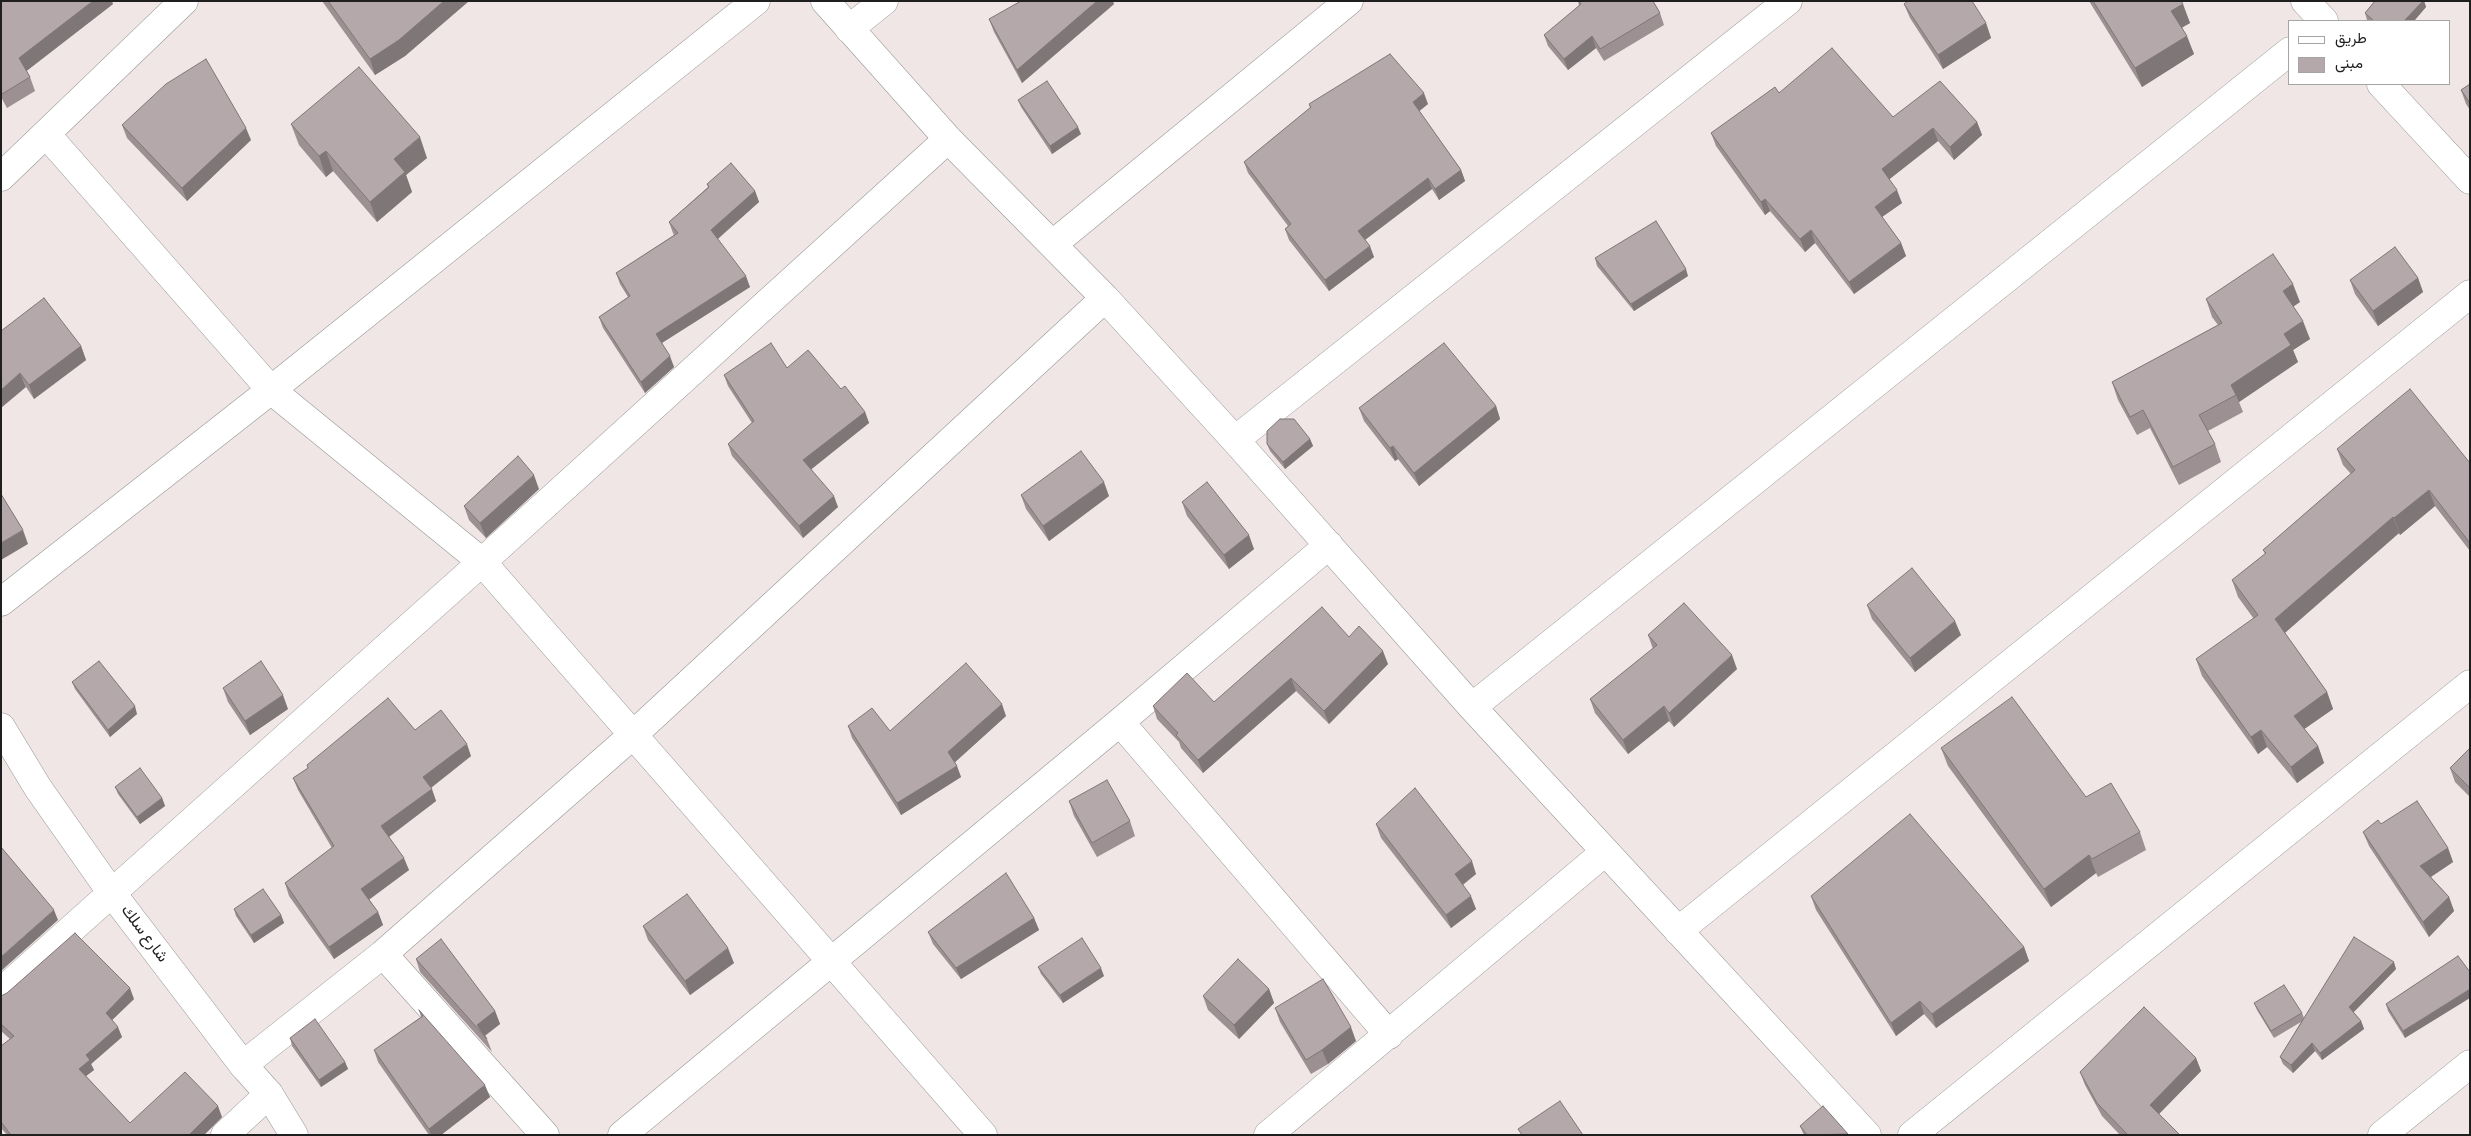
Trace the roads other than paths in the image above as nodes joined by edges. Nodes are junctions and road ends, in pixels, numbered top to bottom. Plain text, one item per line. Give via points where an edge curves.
1 (184, 1) edge
2 (756, 1) edge
3 (825, 1) edge
4 (884, 1) edge
5 (1349, 1) edge
6 (1788, 1) edge
7 (2305, 1) edge
8 (2323, 20) edge
9 (849, 29) junction
10 (2288, 53) edge
11 (2382, 85) edge
12 (46, 134) junction
13 (948, 139) junction
14 (1, 177) edge
15 (2470, 180) edge
16 (1053, 244) junction
17 (2470, 294) edge
18 (1105, 298) junction
19 (271, 390) junction
20 (1234, 440) junction
21 (1328, 545) junction
22 (482, 562) junction
23 (1, 602) edge
24 (2470, 684) edge
25 (1472, 707) junction
26 (1120, 722) junction
27 (1, 727) edge
28 (634, 734) junction
29 (1605, 852) junction
30 (112, 892) junction
31 (1678, 931) junction
32 (383, 954) junction
33 (830, 960) junction
34 (1, 992) edge
35 (1389, 1035) junction
36 (2470, 1064) edge
37 (243, 1065) junction
38 (269, 1094) junction
39 (225, 1135) edge
40 (294, 1135) edge
41 (545, 1135) edge
42 (622, 1135) edge
43 (983, 1135) edge
44 (1268, 1135) edge
45 (1868, 1135) edge
46 (1912, 1135) edge
47 (2382, 1135) edge

1 - 12 street
2 - 19 street
3 - 9 street
4 - 9 street
5 - 16 street
6 - 20 street
7 - 8 street
9 - 13 street
10 - 25 street
11 - 15 street
12 - 14 street
12 - 19 street
13 - 16 street
13 - 22 street
16 - 18 street
17 - 31 street
18 - 20 street
18 - 28 street
19 - 22 street
19 - 23 street
20 - 21 street
21 - 25 street
21 - 26 street
22 - 28 street
22 - 30 street
24 - 46 street
25 - 29 street
26 - 33 street
26 - 35 street
27 - 30 street, شارع سلك via 38,788
28 - 32 street
28 - 33 street
29 - 31 street
29 - 35 street
30 - 34 street
30 - 37 street, شارع سلك
31 - 45 street
32 - 37 street
32 - 41 street
33 - 42 street
33 - 43 street
35 - 44 street
36 - 47 street
37 - 38 street, شارع سلك
38 - 39 street
38 - 40 street, شارع سلك

